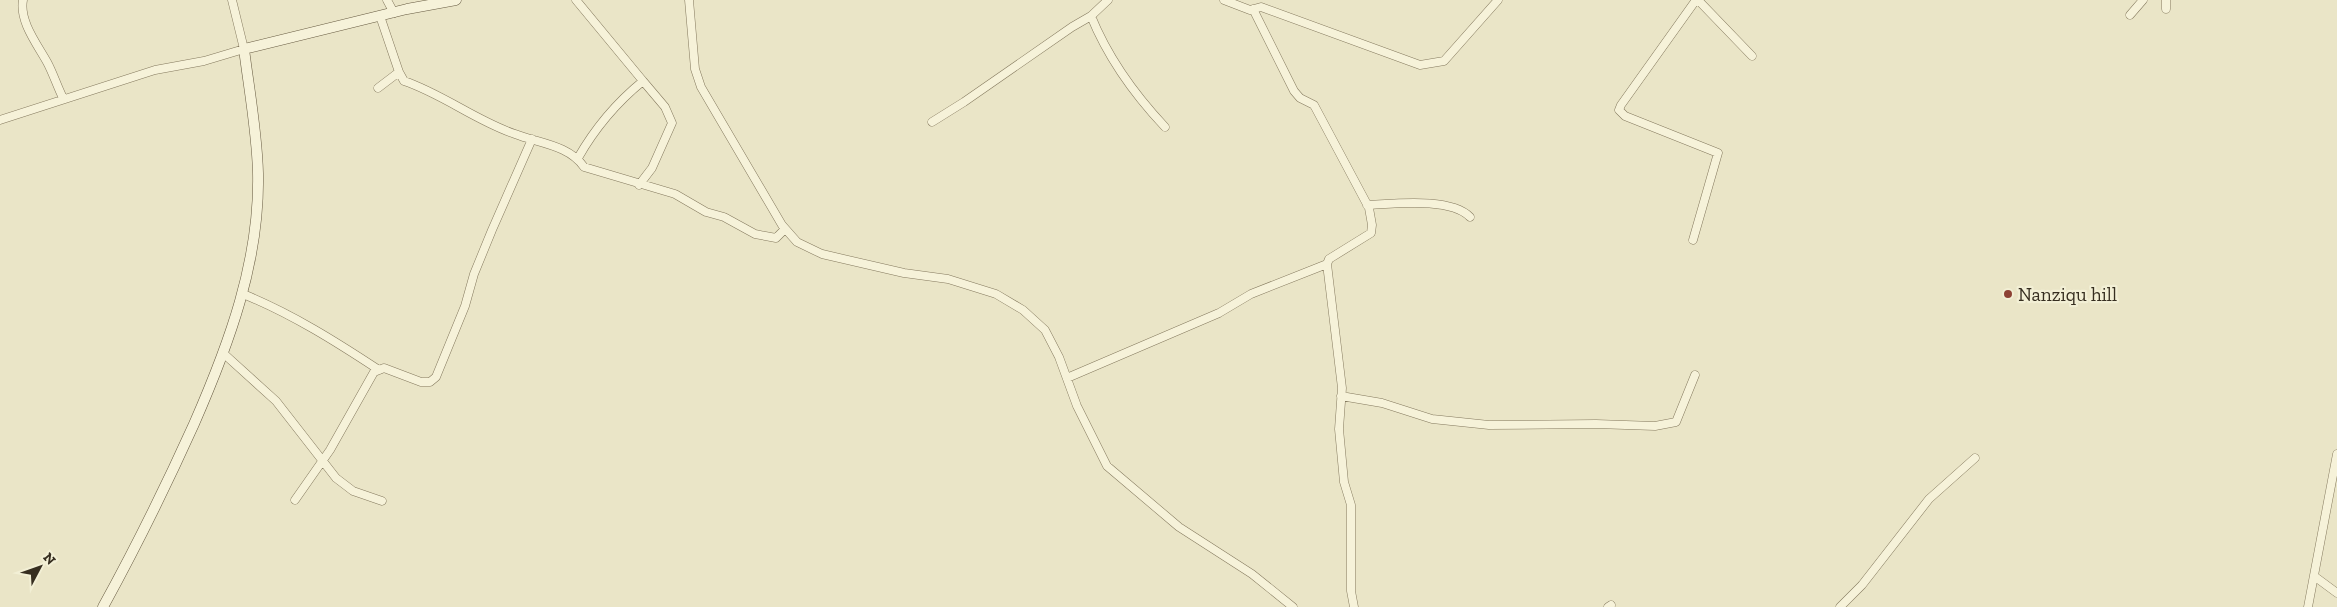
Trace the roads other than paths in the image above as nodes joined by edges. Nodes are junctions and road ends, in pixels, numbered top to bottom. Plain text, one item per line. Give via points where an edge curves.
1 (23, 0) edge
2 (232, 0) edge
3 (387, 0) edge
4 (456, 0) edge
5 (576, 0) edge
6 (689, 0) edge
7 (1108, 0) edge
8 (1224, 0) edge
9 (1498, 0) edge
10 (1697, 0) edge
11 (2143, 0) edge
12 (2166, 0) edge
13 (1257, 6) edge
14 (2166, 9) dead end
15 (394, 12) junction
16 (2130, 15) dead end
17 (380, 16) junction
18 (1091, 16) junction
19 (244, 49) junction
20 (1752, 56) dead end
21 (399, 72) junction
22 (643, 81) junction
23 (378, 88) dead end
24 (63, 98) junction
25 (0, 120) edge
26 (932, 122) dead end
27 (1165, 127) dead end
28 (532, 139) junction
29 (578, 158) junction
30 (639, 185) junction
31 (1367, 205) junction
32 (1470, 217) dead end
33 (786, 229) junction
34 (1693, 240) dead end
35 (1328, 264) junction
36 (243, 294) junction
37 (223, 352) junction
38 (379, 370) junction
39 (1695, 375) dead end
40 (1067, 378) junction
41 (1342, 396) junction
42 (2337, 454) edge
43 (1975, 458) dead end
44 (322, 460) junction
45 (295, 500) dead end
46 (382, 501) dead end
47 (2314, 576) junction
48 (2337, 594) edge
49 (104, 607) edge
50 (1293, 607) edge
51 (1354, 607) edge
52 (1840, 607) edge
53 (2308, 607) edge

1 - 24 street via 23,12 33,39
2 - 19 street
3 - 15 street
4 - 15 street
5 - 22 street
6 - 33 street via 695,69 701,87
7 - 18 street
8 - 13 street via 1250,10
9 - 13 street via 1444,61 1420,65
10 - 20 street
10 - 34 street via 1619,110 1625,116 1718,153
11 - 16 street
12 - 14 street
13 - 31 street via 1294,91 1314,106
15 - 17 street
17 - 19 street
17 - 21 street
18 - 26 street
18 - 27 street via 1131,88
19 - 24 street via 155,70
19 - 36 street via 258,172 255,222
21 - 23 street
21 - 28 street via 404,81 420,86 489,124
22 - 29 street via 600,124
22 - 30 street via 665,107 672,123 652,168
24 - 25 street
28 - 29 street
28 - 38 street via 474,274 465,306 436,377 430,382 421,382 384,368
29 - 30 street via 584,167
30 - 33 street via 675,194 755,234 776,238
31 - 32 street via 1421,203 1452,207
31 - 35 street via 1372,225 1370,232 1329,259
33 - 40 street via 798,242 822,254 904,273 948,279 996,294 1023,310 1045,330
35 - 40 street via 1251,294 1219,313
35 - 41 street
36 - 37 street
36 - 38 street via 325,335
37 - 44 street via 276,401
37 - 49 street via 168,483
38 - 44 street via 366,384
39 - 41 street via 1676,422 1654,426 1489,426 1432,420 1382,403
40 - 50 street via 1107,466 1179,528 1252,574
41 - 51 street via 1339,429 1344,482 1351,505 1351,591
42 - 47 street
43 - 52 street via 1929,499 1862,585
44 - 45 street
44 - 46 street via 353,492
47 - 48 street
47 - 53 street

